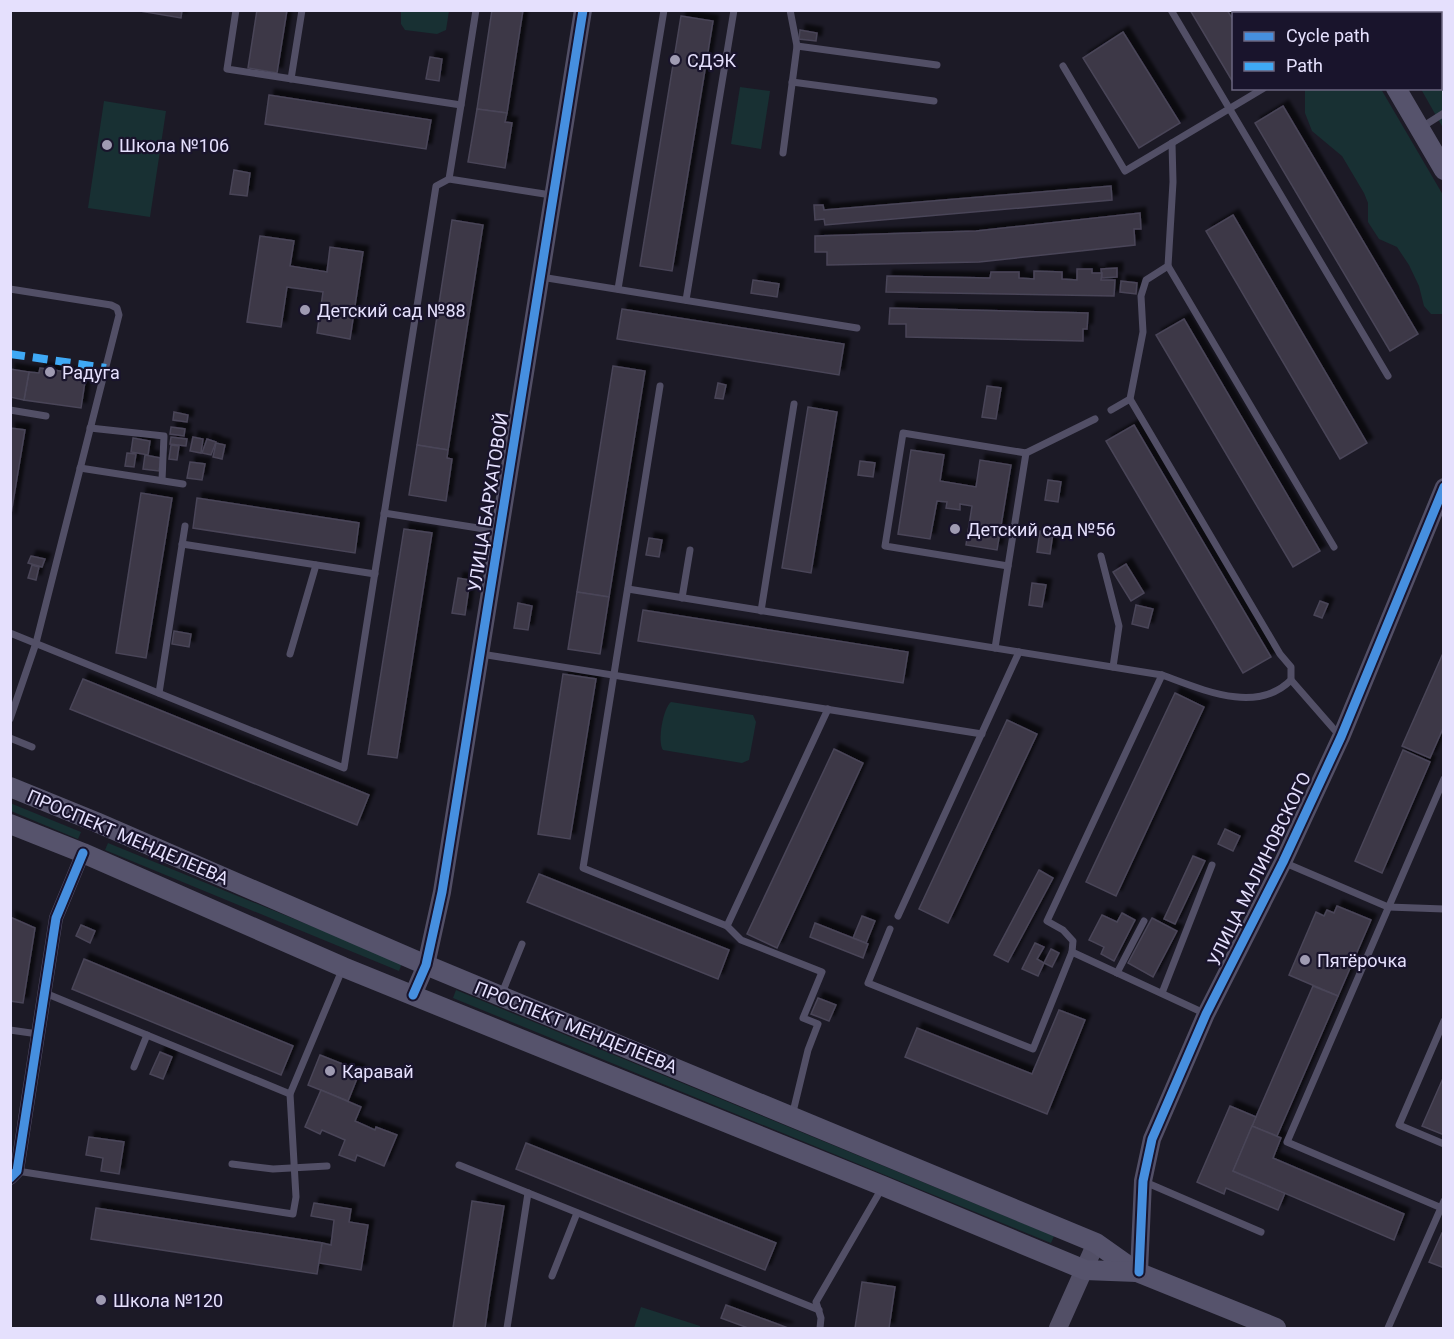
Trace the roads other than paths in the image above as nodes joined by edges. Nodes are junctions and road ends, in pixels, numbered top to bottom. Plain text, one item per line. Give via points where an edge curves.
1 (236, 10) edge
2 (302, 10) edge
3 (476, 10) edge
4 (583, 10) edge
5 (664, 10) edge
6 (734, 10) edge
7 (790, 10) edge
8 (1171, 10) edge
9 (796, 46) junction
10 (937, 65) dead end
11 (1063, 66) dead end
12 (291, 79) junction
13 (792, 82) junction
14 (1261, 90) edge
15 (1397, 90) edge
16 (934, 101) dead end
17 (461, 105) junction
18 (1230, 109) junction
19 (1443, 113) edge
20 (1420, 129) junction
21 (1172, 143) junction
22 (783, 153) dead end
23 (1443, 170) edge
24 (449, 179) junction
25 (554, 195) junction
26 (1168, 266) junction
27 (541, 277) junction
28 (10, 289) edge
29 (618, 290) junction
30 (686, 300) junction
31 (857, 328) dead end
32 (1388, 376) dead end
33 (660, 386) dead end
34 (1130, 399) junction
35 (794, 404) dead end
36 (10, 410) edge
37 (1111, 410) dead end
38 (46, 416) dead end
39 (1095, 419) dead end
40 (90, 428) junction
41 (1026, 453) junction
42 (80, 468) junction
43 (162, 480) junction
44 (183, 484) dead end
45 (1443, 487) edge
46 (384, 513) junction
47 (185, 525) dead end
48 (500, 532) junction
49 (182, 544) junction
50 (1334, 547) dead end
51 (690, 550) dead end
52 (1101, 556) dead end
53 (316, 565) junction
54 (1008, 566) junction
55 (375, 574) junction
56 (628, 590) junction
57 (682, 598) junction
58 (761, 611) junction
59 (10, 633) edge
60 (36, 643) junction
61 (995, 648) junction
62 (1019, 652) junction
63 (290, 654) dead end
64 (481, 654) junction
65 (1113, 667) junction
66 (614, 675) junction
67 (1162, 675) junction
68 (1291, 680) junction
69 (159, 693) junction
70 (828, 709) junction
71 (10, 719) edge
72 (982, 734) junction
73 (1341, 737) junction
74 (10, 738) edge
75 (32, 747) dead end
76 (1443, 779) edge
77 (10, 787) edge
78 (96, 822) junction
79 (10, 824) edge
80 (83, 853) junction
81 (1284, 862) junction
82 (1212, 865) dead end
83 (1388, 907) junction
84 (1443, 909) edge
85 (898, 916) dead end
86 (1144, 921) dead end
87 (727, 926) junction
88 (890, 929) dead end
89 (522, 944) dead end
90 (1072, 952) junction
91 (426, 965) junction
92 (343, 967) junction
93 (1118, 973) junction
94 (45, 993) junction
95 (1162, 993) junction
96 (413, 995) junction
97 (501, 996) junction
98 (1206, 1014) junction
99 (1443, 1021) edge
100 (10, 1030) edge
101 (38, 1034) junction
102 (147, 1035) junction
103 (134, 1067) dead end
104 (290, 1094) junction
105 (792, 1116) junction
106 (1443, 1144) edge
107 (232, 1164) dead end
108 (459, 1165) dead end
109 (327, 1166) dead end
110 (294, 1168) junction
111 (14, 1175) edge
112 (1143, 1181) junction
113 (883, 1186) junction
114 (528, 1193) junction
115 (1442, 1206) edge
116 (578, 1213) junction
117 (1262, 1232) dead end
118 (1096, 1243) junction
119 (1085, 1270) junction
120 (1138, 1272) junction
121 (552, 1276) dead end
122 (819, 1310) junction
123 (507, 1329) edge
124 (820, 1329) edge
125 (1058, 1329) edge
126 (1276, 1329) edge
127 (1388, 1329) edge

1 - 12 lane via 227,69
2 - 12 lane
3 - 17 lane
4 - 25 street, УЛИЦА БАРХАТОВОЙ
5 - 29 lane
6 - 30 lane
7 - 9 lane
8 - 18 lane
9 - 10 lane
9 - 13 lane
11 - 21 lane via 1125,171
12 - 17 lane
13 - 16 lane
13 - 22 lane
14 - 18 lane
15 - 20 main road
17 - 24 lane
18 - 21 lane
18 - 32 lane
19 - 20 lane
20 - 23 main road
21 - 26 lane
24 - 25 lane
24 - 46 lane via 436,186
25 - 27 street, УЛИЦА БАРХАТОВОЙ
26 - 34 lane via 1146,280 1142,296 1143,332
26 - 50 lane
27 - 29 lane
27 - 48 street, УЛИЦА БАРХАТОВОЙ
28 - 40 lane via 117,309 118,320
29 - 30 lane
30 - 31 lane
33 - 56 lane
34 - 37 lane
34 - 68 lane via 1291,667
35 - 58 lane
36 - 38 lane
39 - 41 lane
40 - 42 lane
40 - 43 lane via 165,436
41 - 54 lane
41 - 54 lane via 903,434 885,546
42 - 43 lane
42 - 60 lane
43 - 44 lane
45 - 73 street, УЛИЦА МАЛИНОВСКОГО
46 - 48 lane
46 - 55 lane
47 - 49 lane
48 - 64 street, УЛИЦА БАРХАТОВОЙ
49 - 53 lane
49 - 69 lane
51 - 57 lane
52 - 65 lane via 1119,626
53 - 55 lane
53 - 63 lane
54 - 61 lane
55 - 69 lane via 344,768
56 - 57 lane
56 - 66 lane
57 - 58 lane
58 - 61 lane
59 - 60 lane
60 - 69 lane
60 - 71 lane
61 - 62 lane
62 - 65 lane
62 - 72 lane
64 - 66 lane
64 - 91 street, УЛИЦА БАРХАТОВОЙ via 442,892
65 - 67 lane
66 - 70 lane
66 - 87 lane via 583,868
67 - 68 lane via 1213,693 1243,698 1266,695 1284,688
67 - 90 lane via 1047,921 1073,940
68 - 73 lane
70 - 72 lane
70 - 87 lane
72 - 85 lane
73 - 81 street, УЛИЦА МАЛИНОВСКОГО
74 - 75 lane
76 - 83 lane
77 - 78 main road, ПРОСПЕКТ МЕНДЕЛЕЕВА
78 - 80 main road
78 - 91 main road, ПРОСПЕКТ МЕНДЕЛЕЕВА
79 - 80 main road, ПРОСПЕКТ МЕНДЕЛЕЕВА
80 - 92 main road, ПРОСПЕКТ МЕНДЕЛЕЕВА
80 - 94 street via 56,918
81 - 83 lane
81 - 98 street, УЛИЦА МАЛИНОВСКОГО
82 - 95 lane
83 - 84 lane
83 - 115 lane via 1287,1142
86 - 93 lane
87 - 105 lane via 741,940 822,972 803,1018 819,1024 808,1050
88 - 90 lane via 868,982 1033,1049
89 - 97 lane
90 - 93 lane
91 - 96 street, УЛИЦА БАРХАТОВОЙ
91 - 97 main road, ПРОСПЕКТ МЕНДЕЛЕЕВА
92 - 96 main road, ПРОСПЕКТ МЕНДЕЛЕЕВА
92 - 104 lane
93 - 95 lane
94 - 101 street
94 - 102 lane
95 - 98 lane
96 - 113 main road, ПРОСПЕКТ МЕНДЕЛЕЕВА
97 - 105 main road, ПРОСПЕКТ МЕНДЕЛЕЕВА
98 - 112 street, УЛИЦА МАЛИНОВСКОГО via 1152,1139
99 - 106 lane via 1399,1125
100 - 101 lane
101 - 111 street
102 - 103 lane
102 - 104 lane
104 - 110 lane
105 - 118 main road, ПРОСПЕКТ МЕНДЕЛЕЕВА
107 - 110 lane
108 - 114 lane
109 - 110 lane
110 - 111 lane via 293,1214
112 - 117 lane
112 - 120 street, УЛИЦА МАЛИНОВСКОГО
113 - 119 main road, ПРОСПЕКТ МЕНДЕЛЕЕВА
113 - 122 lane via 816,1302
114 - 116 lane
114 - 123 lane
115 - 127 lane
116 - 121 lane
116 - 122 lane
118 - 119 street
118 - 120 main road, ПРОСПЕКТ МЕНДЕЛЕЕВА
119 - 120 main road, ПРОСПЕКТ МЕНДЕЛЕЕВА
119 - 125 street
120 - 126 main road, ПРОСПЕКТ МЕНДЕЛЕЕВА
122 - 124 lane

